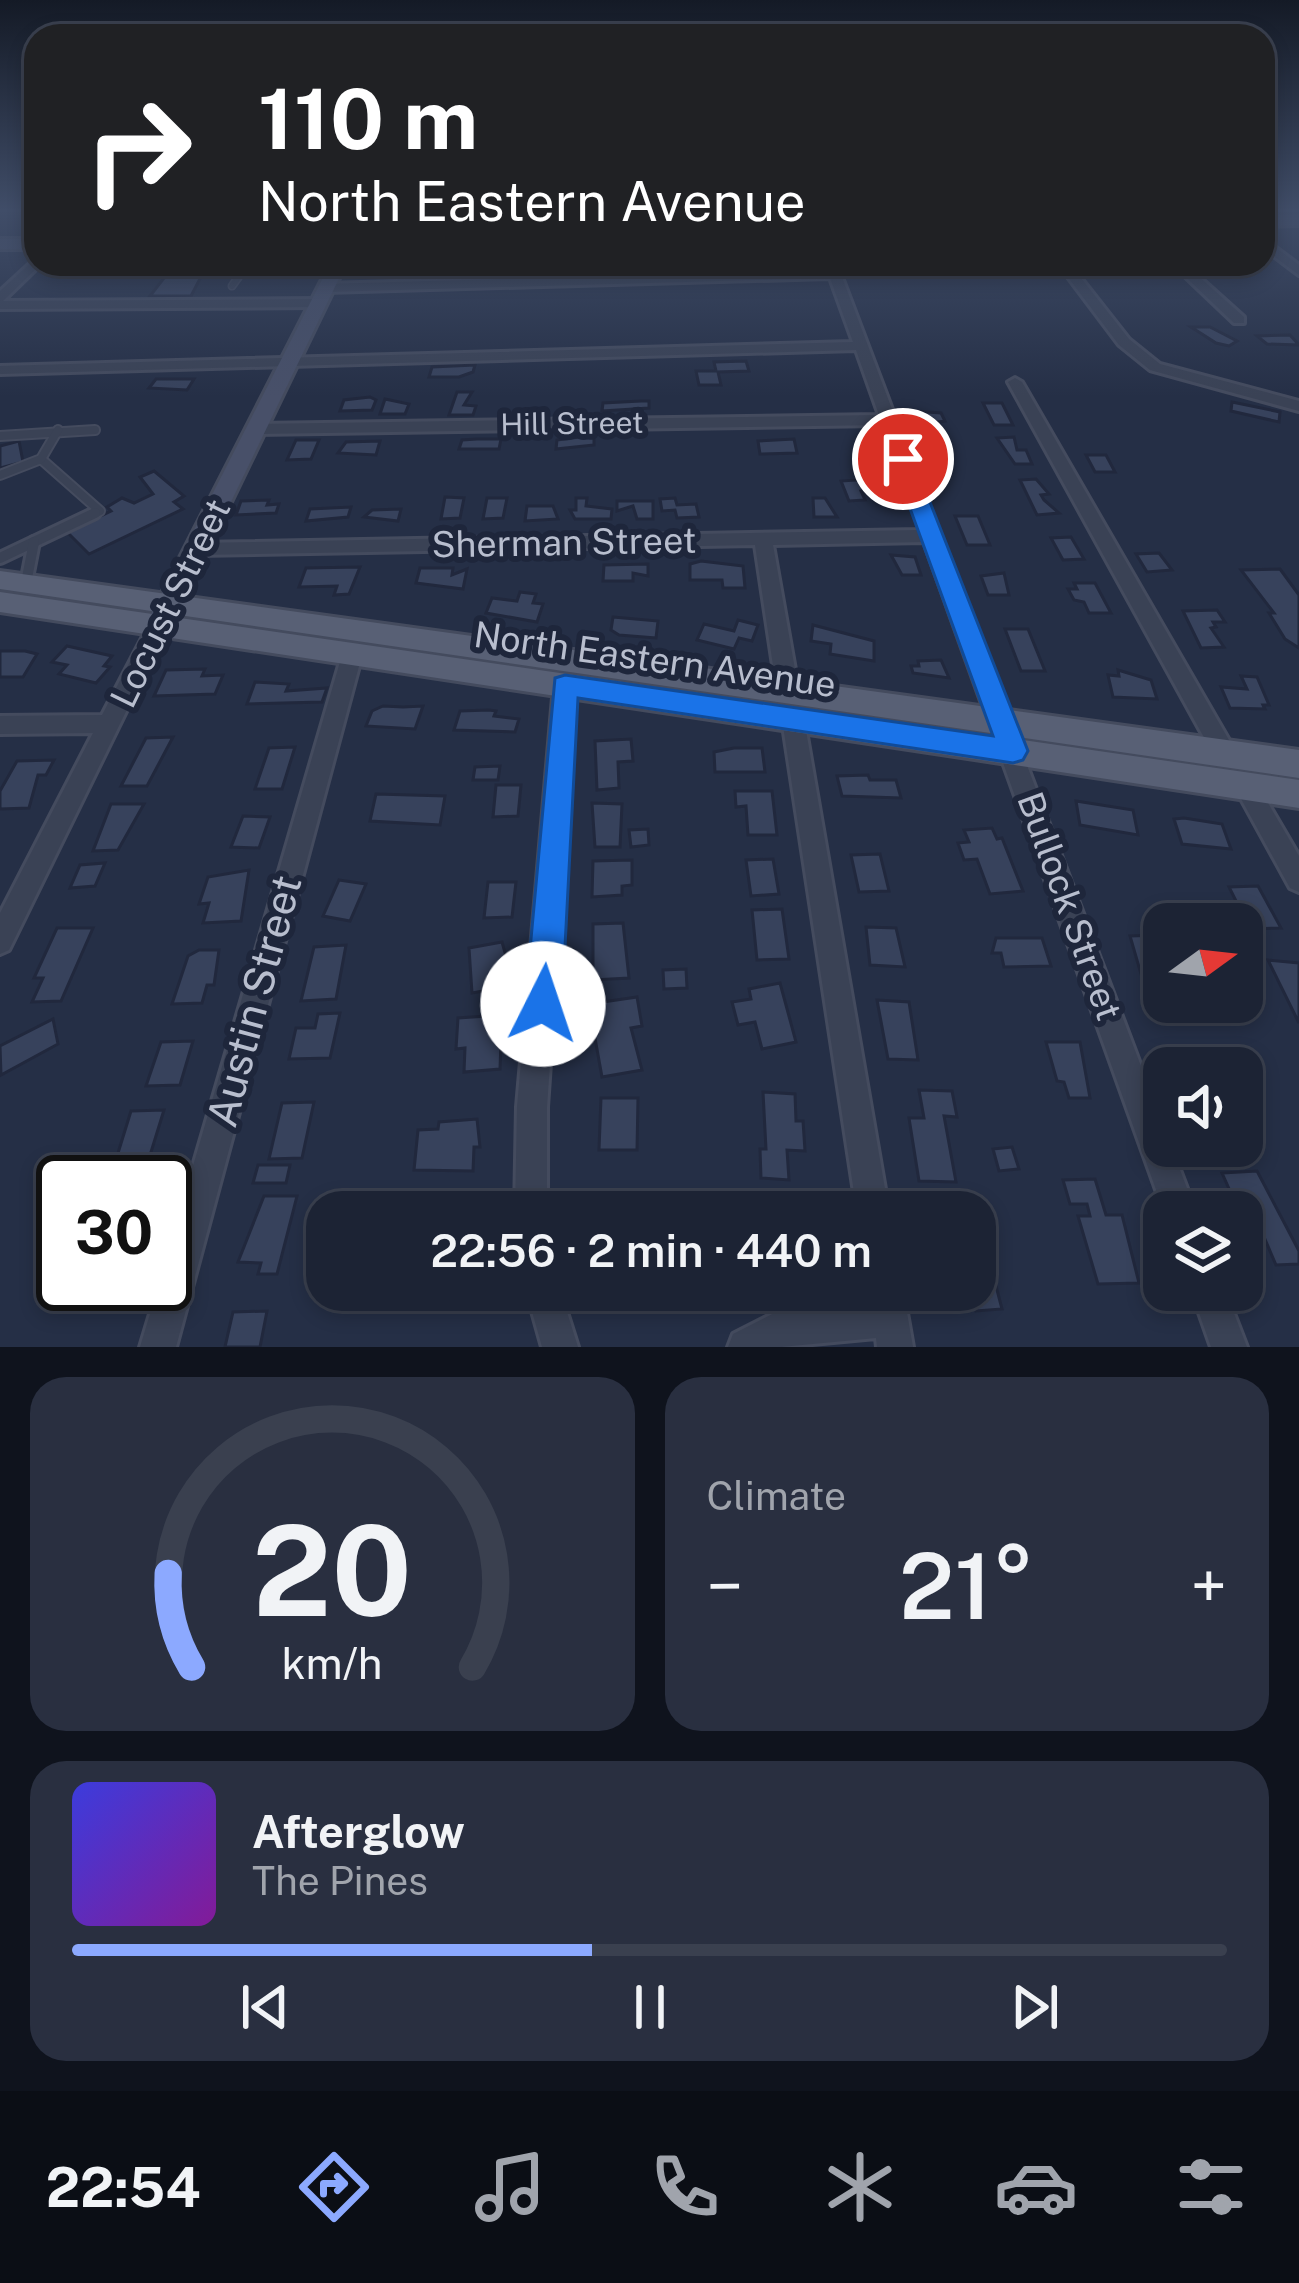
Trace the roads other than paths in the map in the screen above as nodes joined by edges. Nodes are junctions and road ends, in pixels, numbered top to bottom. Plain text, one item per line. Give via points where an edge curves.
1 (24, 275) edge
2 (239, 276) edge
3 (332, 276) edge
4 (639, 276) edge
5 (835, 276) edge
6 (1073, 276) edge
7 (1191, 276) edge
8 (232, 286) dead end
9 (321, 296) junction
10 (0, 301) edge
11 (1239, 320) dead end
12 (861, 346) junction
13 (291, 361) junction
14 (0, 370) edge
15 (1015, 382) dead end
16 (1299, 406) edge
17 (888, 420) junction
18 (256, 429) junction
19 (58, 430) junction
20 (95, 430) dead end
21 (0, 436) edge
22 (41, 459) junction
23 (0, 475) edge
24 (932, 536) junction
25 (763, 540) junction
26 (34, 542) junction
27 (196, 549) junction
28 (0, 557) edge
29 (13, 581) edge
30 (0, 602) edge
31 (163, 615) junction
32 (352, 655) junction
33 (565, 686) junction
34 (791, 705) junction
35 (110, 724) junction
36 (0, 725) edge
37 (1007, 737) junction
38 (1226, 754) junction
39 (1299, 764) edge
40 (1246, 786) junction
41 (1299, 794) edge
42 (1299, 880) edge
43 (0, 941) edge
44 (531, 1191) edge
45 (870, 1191) edge
46 (1172, 1191) edge
47 (550, 1311) edge
48 (1216, 1311) edge
49 (890, 1319) edge
50 (158, 1347) edge
51 (560, 1347) edge
52 (746, 1347) edge
53 (1229, 1347) edge

1 - 10 street
2 - 8 lane
3 - 9 street, Locust Street
4 - 9 street
5 - 12 street, Bullock Street
6 - 16 street via 1155,368
7 - 11 street
9 - 10 street
9 - 13 street, Locust Street
12 - 13 street
12 - 17 street, Bullock Street
13 - 14 street
13 - 18 street, Locust Street
15 - 38 street
17 - 18 street, Hill Street
17 - 24 street, Bullock Street
18 - 27 street, Locust Street
19 - 20 lane
19 - 21 lane
19 - 22 lane
22 - 23 lane
22 - 26 lane via 100,511
24 - 25 street, Sherman Street
24 - 37 street, Bullock Street
25 - 27 street, Sherman Street
25 - 34 street
26 - 28 lane
26 - 29 lane
27 - 31 street, Locust Street
29 - 31 main road, North Eastern Avenue
30 - 31 main road, North Eastern Avenue
31 - 32 main road, North Eastern Avenue
31 - 34 main road, North Eastern Avenue
31 - 35 street, Locust Street
32 - 33 main road, North Eastern Avenue
32 - 50 street, Austin Street
33 - 34 main road, North Eastern Avenue
33 - 44 street
34 - 37 main road, North Eastern Avenue
34 - 45 street
35 - 36 street
35 - 43 street, Locust Street
37 - 38 main road, North Eastern Avenue
37 - 40 main road, North Eastern Avenue
37 - 46 street, Bullock Street
38 - 39 main road, North Eastern Avenue
40 - 41 main road, North Eastern Avenue
40 - 42 street
47 - 51 street
48 - 53 street
49 - 52 street via 782,1327

